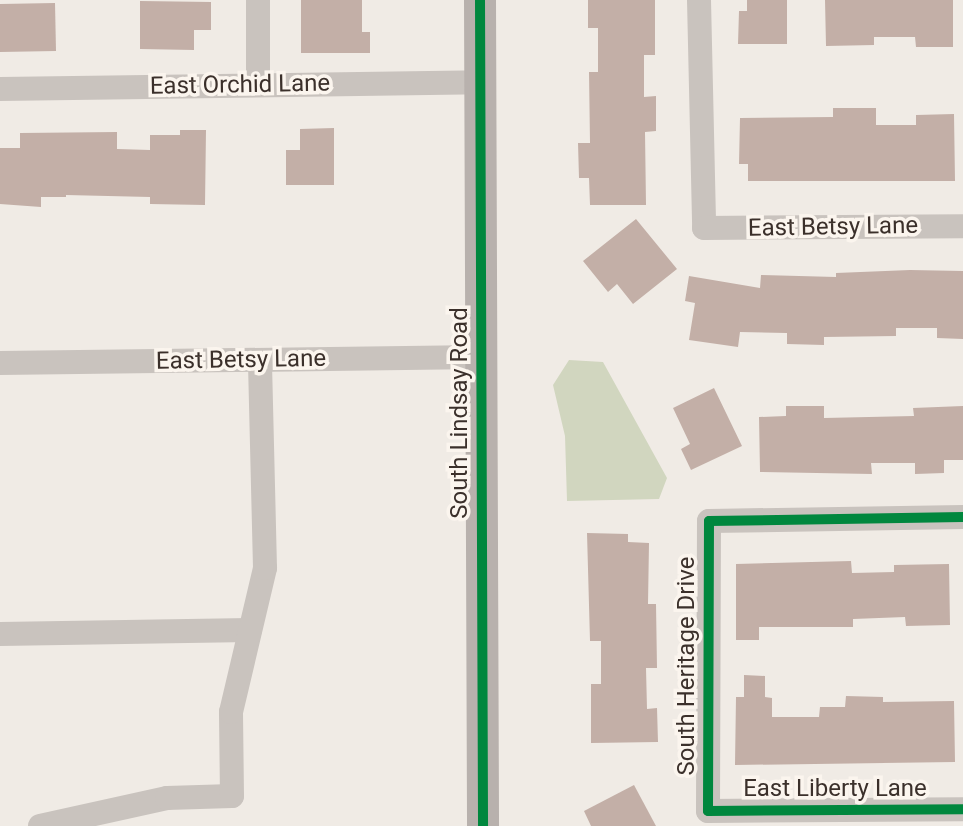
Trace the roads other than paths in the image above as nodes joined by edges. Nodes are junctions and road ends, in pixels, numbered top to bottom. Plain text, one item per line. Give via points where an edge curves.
1 (258, 0) edge
2 (481, 0) edge
3 (699, 0) edge
4 (481, 82) junction
5 (258, 84) junction
6 (0, 89) edge
7 (963, 226) edge
8 (481, 357) junction
9 (260, 360) junction
10 (0, 363) edge
11 (963, 517) edge
12 (250, 630) junction
13 (0, 634) edge
14 (963, 809) edge
15 (708, 811) joint
16 (40, 826) edge
17 (483, 826) edge

1 - 5 street
2 - 4 main road, South Lindsay Road
3 - 7 street, East Betsy Lane via 704,229
4 - 5 street, East Orchid Lane
4 - 8 main road, South Lindsay Road
5 - 6 street, East Orchid Lane
8 - 9 street, East Betsy Lane
8 - 17 main road, South Lindsay Road
9 - 10 street, East Betsy Lane
9 - 12 street via 265,568
11 - 15 street, South Heritage Drive via 709,521
12 - 13 street
12 - 16 street via 231,712 232,796 167,798
14 - 15 street, East Liberty Lane

